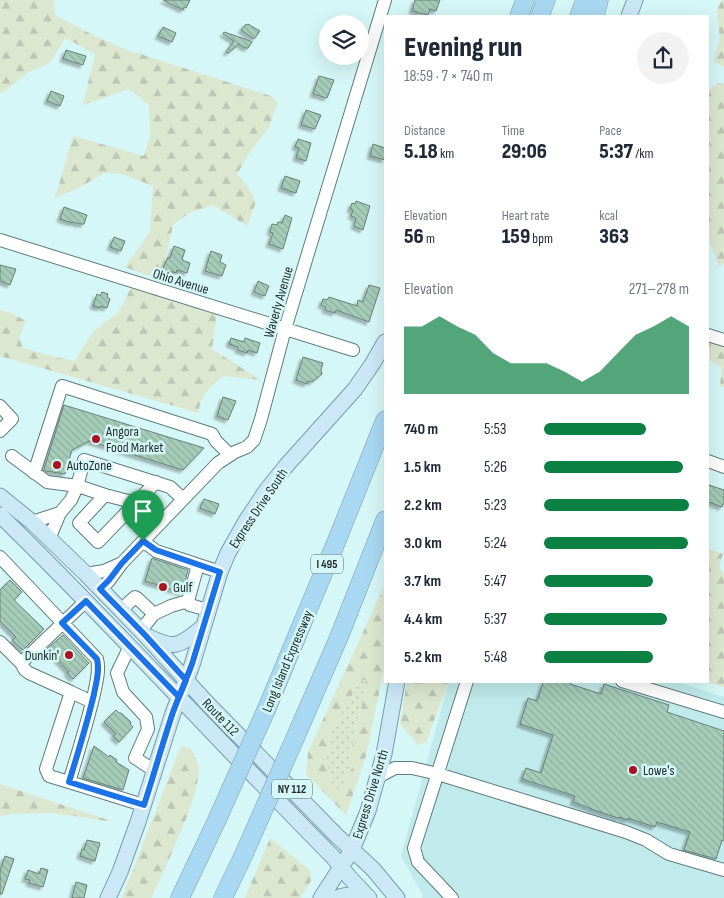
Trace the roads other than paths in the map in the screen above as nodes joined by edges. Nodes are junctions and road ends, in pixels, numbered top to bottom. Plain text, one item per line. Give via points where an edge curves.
1 (385, 0) edge
2 (517, 0) edge
3 (525, 0) edge
4 (546, 0) edge
5 (585, 0) edge
6 (598, 0) edge
7 (635, 0) edge
8 (510, 15) edge
9 (519, 15) edge
10 (540, 15) edge
11 (579, 15) edge
12 (595, 15) edge
13 (629, 15) edge
14 (0, 240) edge
15 (285, 329) junction
16 (709, 335) edge
17 (724, 340) edge
18 (384, 344) edge
19 (353, 350) dead end
20 (0, 406) edge
21 (384, 423) edge
22 (0, 431) edge
23 (230, 455) junction
24 (12, 456) dead end
25 (709, 461) edge
26 (724, 467) edge
27 (34, 473) junction
28 (156, 482) junction
29 (78, 486) junction
30 (105, 495) junction
31 (0, 496) edge
32 (183, 499) junction
33 (136, 503) junction
34 (60, 513) junction
35 (0, 515) edge
36 (32, 522) junction
37 (384, 523) edge
38 (49, 539) junction
39 (143, 541) junction
40 (0, 557) edge
41 (48, 562) junction
42 (122, 563) junction
43 (198, 565) junction
44 (220, 572) junction
45 (86, 574) junction
46 (100, 589) junction
47 (86, 601) junction
48 (188, 601) junction
49 (121, 610) junction
50 (208, 610) junction
51 (154, 614) junction
52 (62, 623) junction
53 (203, 627) junction
54 (143, 633) junction
55 (0, 642) edge
56 (130, 646) junction
57 (21, 663) junction
58 (186, 680) junction
59 (397, 683) edge
60 (466, 683) edge
61 (629, 683) edge
62 (71, 692) junction
63 (179, 697) junction
64 (92, 702) junction
65 (724, 712) edge
66 (154, 771) junction
67 (438, 774) junction
68 (378, 777) junction
69 (69, 782) junction
70 (144, 805) junction
71 (352, 850) junction
72 (341, 867) junction
73 (724, 870) edge
74 (108, 898) edge
75 (180, 898) edge
76 (223, 898) edge
77 (321, 898) edge
78 (337, 898) edge
79 (363, 898) edge
80 (370, 898) edge
81 (397, 898) edge
82 (452, 898) edge

1 - 15 street, Waverly Avenue
2 - 8 main road
3 - 9 highway
4 - 10 highway
5 - 11 highway
6 - 12 highway
7 - 13 main road
14 - 15 street, Ohio Avenue
15 - 19 street, Ohio Avenue
15 - 23 street, Waverly Avenue via 254,440
16 - 17 street
18 - 44 main road, Express Drive South via 345,401 266,491 228,552
20 - 22 street via 12,419
21 - 75 highway, Long Island Expressway / I 495, bridge via 267,708
23 - 27 street via 212,434 62,386
23 - 32 street, Waverly Avenue
24 - 27 street
25 - 26 street
27 - 29 street via 47,482
28 - 29 street via 84,460
28 - 32 street via 170,487
28 - 33 street
29 - 30 street
29 - 34 street via 72,500
30 - 33 street
30 - 33 street via 79,522 98,542
31 - 36 main road, Route 112 / NY 112
32 - 39 street, Waverly Avenue
34 - 36 street
34 - 38 street
35 - 41 main road, Route 112 / NY 112
36 - 38 main road, Route 112 / NY 112
37 - 76 highway, I 495, bridge via 339,637
38 - 45 main road, Route 112 / NY 112
39 - 42 street, Waverly Avenue
39 - 43 street via 156,550
40 - 52 street
41 - 46 main road via 87,588
41 - 47 main road, Route 112 / NY 112
42 - 45 street, Waverly Avenue
42 - 46 street, Waverly Avenue
43 - 44 street
43 - 48 street
44 - 50 main road, Express Drive South
45 - 46 main road, Route 112 / NY 112
46 - 49 main road, Route 112 / NY 112
47 - 52 street
47 - 56 main road, Route 112 / NY 112
48 - 50 street via 190,605
48 - 51 street
49 - 51 street via 135,597
49 - 54 main road, Route 112 / NY 112
50 - 53 main road, Express Drive South
51 - 54 street
52 - 57 street
52 - 64 street via 97,659
53 - 54 main road via 176,645 162,643
53 - 58 main road, Express Drive South
54 - 58 main road, Route 112 / NY 112
55 - 57 street
56 - 63 main road, Route 112 / NY 112
56 - 66 street via 116,673 123,692 146,716 148,729 136,758
57 - 62 street via 36,677
58 - 63 main road, Express Drive South
58 - 71 main road, Route 112 / NY 112
59 - 68 main road, Express Drive North
60 - 67 street
61 - 65 street
62 - 64 street
62 - 69 street via 46,770 49,776
63 - 66 main road, Express Drive South
63 - 72 main road, Route 112 / NY 112
64 - 69 street
66 - 70 main road, Express Drive South
67 - 68 street via 395,768
67 - 73 street via 626,832 668,854
67 - 82 street via 414,848 418,862
68 - 71 main road, Express Drive North
69 - 70 street
70 - 74 main road, Express Drive South
71 - 72 main road, Express Drive North
71 - 81 main road, Route 112 / NY 112
72 - 77 main road, Express Drive North
72 - 80 main road, Route 112 / NY 112
78 - 79 main road via 352,894

